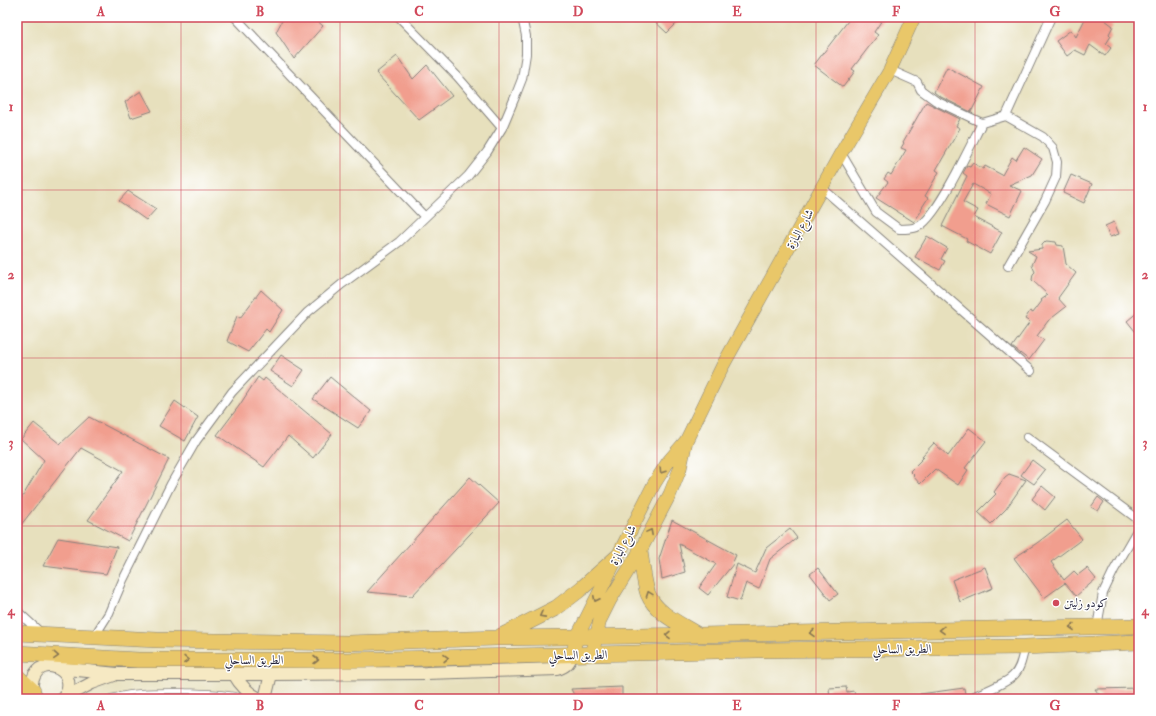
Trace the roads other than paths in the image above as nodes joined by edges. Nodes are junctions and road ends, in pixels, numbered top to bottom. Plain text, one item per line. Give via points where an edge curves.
1 (235, 17) edge
2 (399, 17) edge
3 (522, 17) edge
4 (914, 17) edge
5 (1051, 17) edge
6 (890, 70) junction
7 (1006, 116) junction
8 (982, 123) junction
9 (502, 128) junction
10 (841, 153) junction
11 (822, 188) junction
12 (425, 217) junction
13 (1008, 266) dead end
14 (1031, 371) dead end
15 (1027, 437) dead end
16 (686, 441) junction
17 (1139, 520) edge
18 (1139, 527) edge
19 (640, 551) junction
20 (617, 557) junction
21 (17, 611) edge
22 (1139, 626) edge
23 (1097, 627) junction
24 (17, 633) edge
25 (43, 634) junction
26 (699, 635) junction
27 (595, 636) junction
28 (94, 637) junction
29 (577, 637) junction
30 (497, 638) junction
31 (1139, 642) edge
32 (1025, 647) junction
33 (17, 653) edge
34 (572, 655) junction
35 (592, 655) junction
36 (58, 668) junction
37 (117, 674) junction
38 (234, 674) junction
39 (271, 674) junction
40 (17, 676) edge
41 (35, 695) edge
42 (62, 698) edge
43 (104, 699) edge
44 (253, 699) edge
45 (259, 699) edge
46 (264, 699) edge
47 (968, 699) edge

1 - 12 street
2 - 9 street via 457,76
3 - 9 street via 526,36 522,79
4 - 6 main road, شارع البازة
5 - 7 street
6 - 8 street via 917,82 921,90 936,101
6 - 10 main road, شارع البازة
7 - 8 street
7 - 13 street via 1043,137 1053,148 1057,162 1056,177 1045,201
8 - 10 street via 938,206 928,220 917,227 899,229 876,212
9 - 12 street via 468,176
10 - 11 main road, شارع البازة
11 - 14 street
11 - 16 main road, شارع البازة via 722,367
12 - 28 street via 399,242 308,312 232,392 196,441 171,484 109,612
15 - 17 street
19 -> 16 main road, شارع البازة via 670,494 680,469
16 -> 20 main road, شارع البازة via 654,484
18 - 23 street via 1103,593
26 -> 19 highway via 661,612 653,604 648,593
19 - 27 main road, شارع البازة via 610,600
20 -> 29 main road, شارع البازة
20 -> 30 highway via 556,608
21 - 25 street
22 - 23 highway, الطريق الساحلي
23 -> 26 highway, الطريق الساحلي
24 - 25 highway, الطريق الساحلي
25 - 28 highway, الطريق الساحلي
26 -> 27 highway, الطريق الساحلي
27 - 29 highway, الطريق الساحلي
27 - 35 main road, شارع البازة
28 - 30 highway, الطريق الساحلي via 348,643
29 - 30 highway, الطريق الساحلي
29 - 34 main road, شارع البازة
31 - 32 highway, الطريق الساحلي
32 - 35 highway, الطريق الساحلي
32 - 47 street via 1020,665 1013,676
33 -> 34 highway, الطريق الساحلي via 138,660 347,660
34 - 35 highway, الطريق الساحلي
34 - 39 street via 564,667 558,669 397,674
36 - 37 street
36 - 41 street via 47,666 37,671 32,680
36 - 42 street via 65,674 69,684
37 - 38 street
37 - 42 street
38 - 39 street
38 - 45 street via 241,685
39 - 46 street
40 - 41 highway
43 - 44 lane via 150,691 223,692

